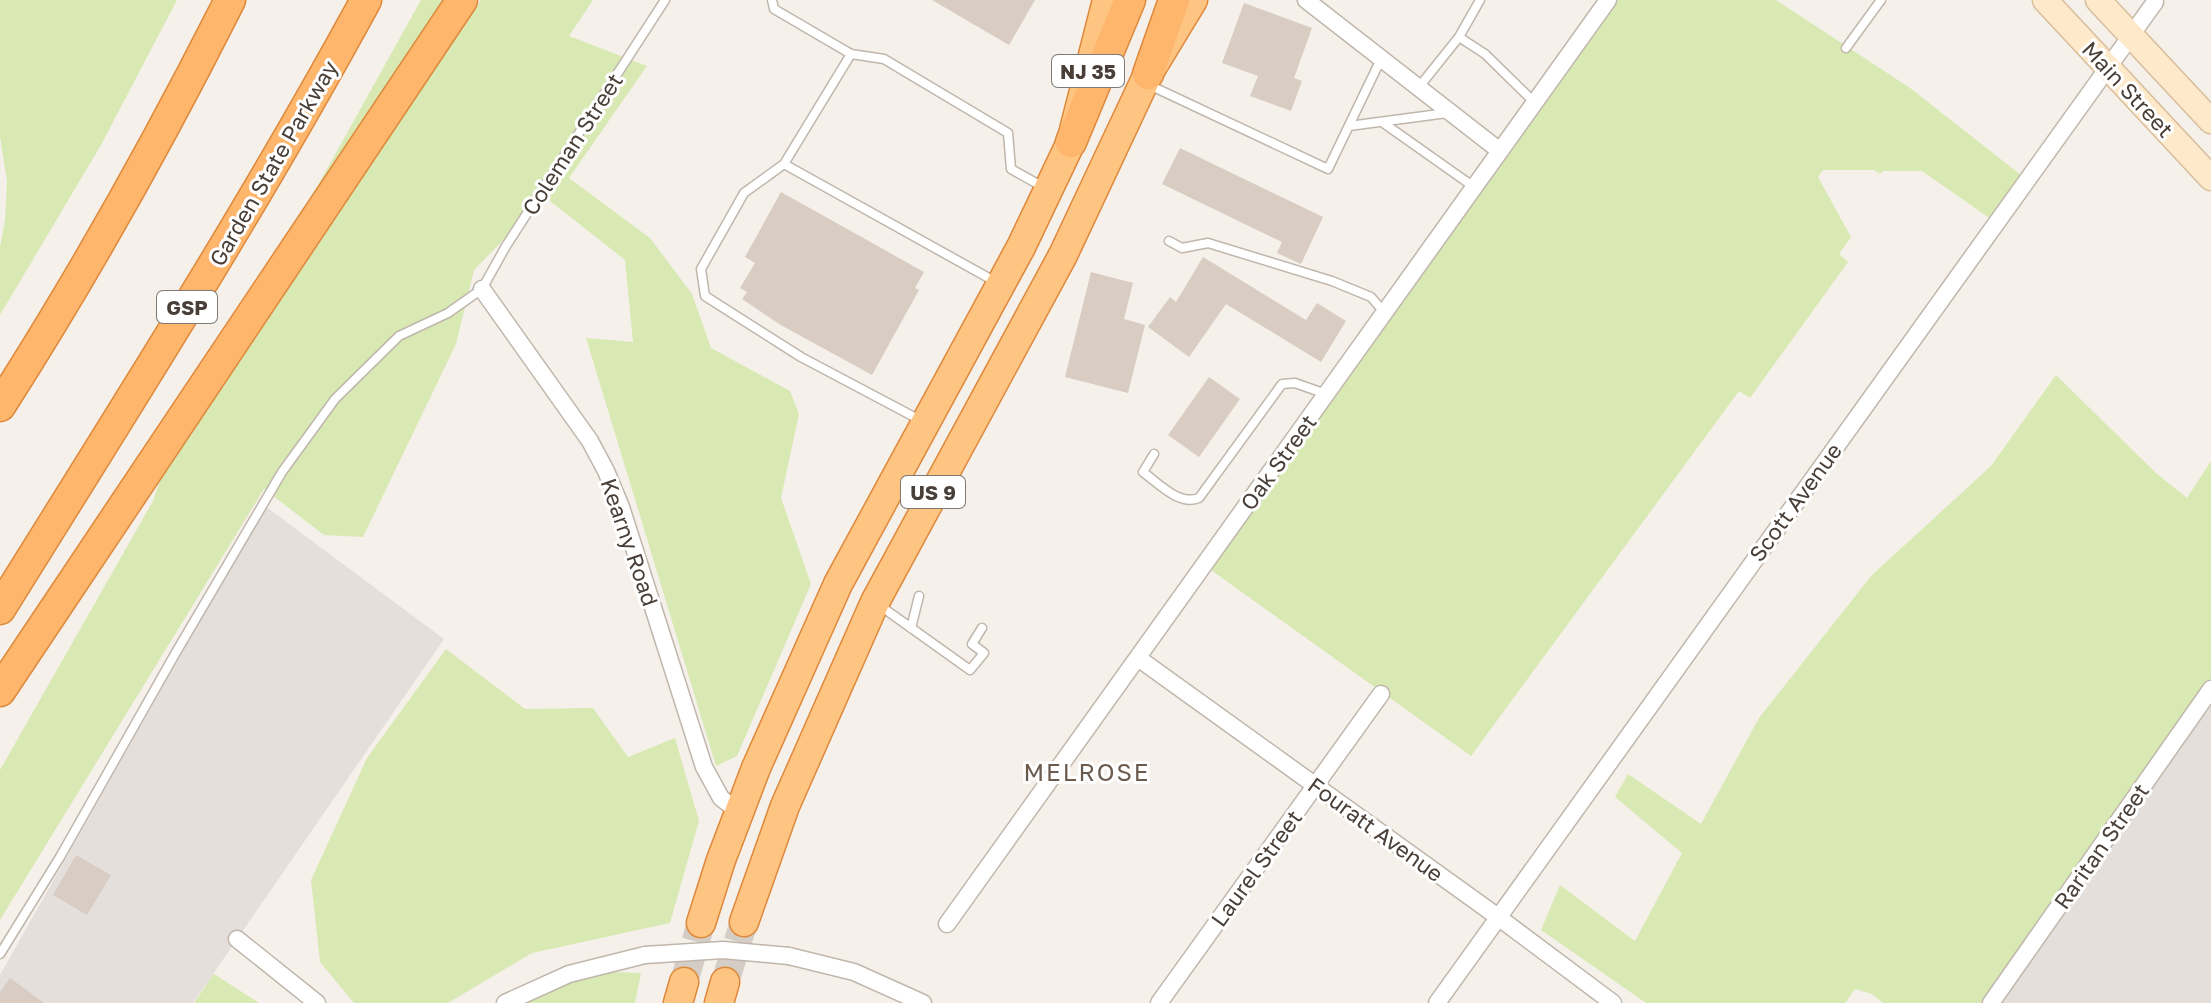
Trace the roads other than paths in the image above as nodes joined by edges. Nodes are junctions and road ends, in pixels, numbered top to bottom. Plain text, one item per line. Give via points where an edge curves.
1 (230, 0) edge
2 (366, 0) edge
3 (462, 0) edge
4 (665, 0) edge
5 (772, 0) edge
6 (1107, 0) edge
7 (1130, 0) edge
8 (1174, 0) edge
9 (1193, 0) edge
10 (1306, 0) edge
11 (1480, 0) edge
12 (1608, 0) edge
13 (1881, 0) edge
14 (2045, 0) edge
15 (2098, 0) edge
16 (2155, 2) dead end
17 (2131, 35) junction
18 (1459, 37) junction
19 (1846, 48) dead end
20 (851, 54) junction
21 (1381, 58) junction
22 (2107, 66) junction
23 (1146, 78) junction
24 (1419, 88) junction
25 (1534, 103) junction
26 (1451, 113) junction
27 (2210, 118) edge
28 (1382, 122) junction
29 (1349, 126) junction
30 (1071, 142) junction
31 (1500, 151) junction
32 (784, 164) junction
33 (2211, 178) edge
34 (1474, 187) junction
35 (1049, 190) junction
36 (1169, 241) dead end
37 (1000, 285) junction
38 (482, 289) junction
39 (1385, 312) junction
40 (1327, 394) junction
41 (0, 406) edge
42 (924, 422) junction
43 (1154, 454) dead end
44 (919, 596) dead end
45 (875, 602) junction
46 (0, 609) edge
47 (911, 628) junction
48 (982, 628) dead end
49 (1138, 658) junction
50 (0, 691) edge
51 (2210, 692) edge
52 (1381, 694) dead end
53 (1316, 785) junction
54 (739, 812) junction
55 (1498, 917) junction
56 (744, 922) tunnel mouth
57 (701, 923) tunnel mouth
58 (947, 924) dead end
59 (237, 939) dead end
60 (0, 954) edge
61 (317, 1003) edge
62 (505, 1003) edge
63 (923, 1003) edge
64 (1159, 1003) edge
65 (1437, 1003) edge
66 (1613, 1003) edge
67 (1991, 1003) edge

1 - 41 highway via 104,236
2 - 46 highway, Garden State Parkway / GSP via 259,189
3 - 50 highway
4 - 38 lane, Coleman Street
5 - 20 lane via 774,9
6 - 30 highway, NJ 35
7 - 30 highway, US 9
8 - 23 highway, US 9
9 - 23 highway, NJ 35
10 - 21 street
11 - 18 lane
12 - 25 street, Oak Street
13 - 19 lane
14 - 22 main road, Main Street
15 - 17 main road, Main Street
16 - 17 street, Scott Avenue
17 - 22 street, Scott Avenue
17 - 27 main road, Main Street
18 - 24 lane
18 - 25 lane via 1485,54
20 - 32 lane
20 - 35 lane via 884,59 1008,133 1011,169
21 - 24 street
21 - 29 lane
22 - 33 main road, Main Street
22 - 55 street, Scott Avenue
23 - 29 lane via 1328,169
23 - 45 highway, US 9 via 1063,255
24 - 26 street
25 - 31 street, Oak Street
26 - 28 lane
26 - 31 street
28 - 29 lane
28 - 34 lane
30 - 35 highway, US 9
31 - 34 street, Oak Street
32 - 37 lane
32 - 42 lane via 744,193 701,269 705,296 801,357
34 - 39 street, Oak Street
35 - 37 highway, US 9
36 - 39 lane via 1182,248 1208,243 1332,281 1371,297
37 - 42 highway, US 9
38 - 54 street, Kearny Road via 606,471 704,767 721,798
38 - 60 lane via 448,313 399,336 335,399 233,552
39 - 40 street, Oak Street
40 - 43 lane via 1282,384 1192,501 1182,500 1143,472
40 - 49 street, Oak Street
42 - 54 highway, US 9 via 838,584
44 - 47 lane
45 - 47 lane
45 - 56 highway, US 9 via 785,806
47 - 48 lane via 970,670 984,653 972,644
49 - 53 street, Fouratt Avenue
49 - 58 street, Oak Street
51 - 67 street, Raritan Street
52 - 53 street, Laurel Street
53 - 55 street, Fouratt Avenue
53 - 64 street, Laurel Street
54 - 57 highway, US 9
55 - 65 street, Scott Avenue
55 - 66 street, Fouratt Avenue
59 - 61 street
62 - 63 street, bridge via 569,974 645,955 723,950 789,956 854,972

